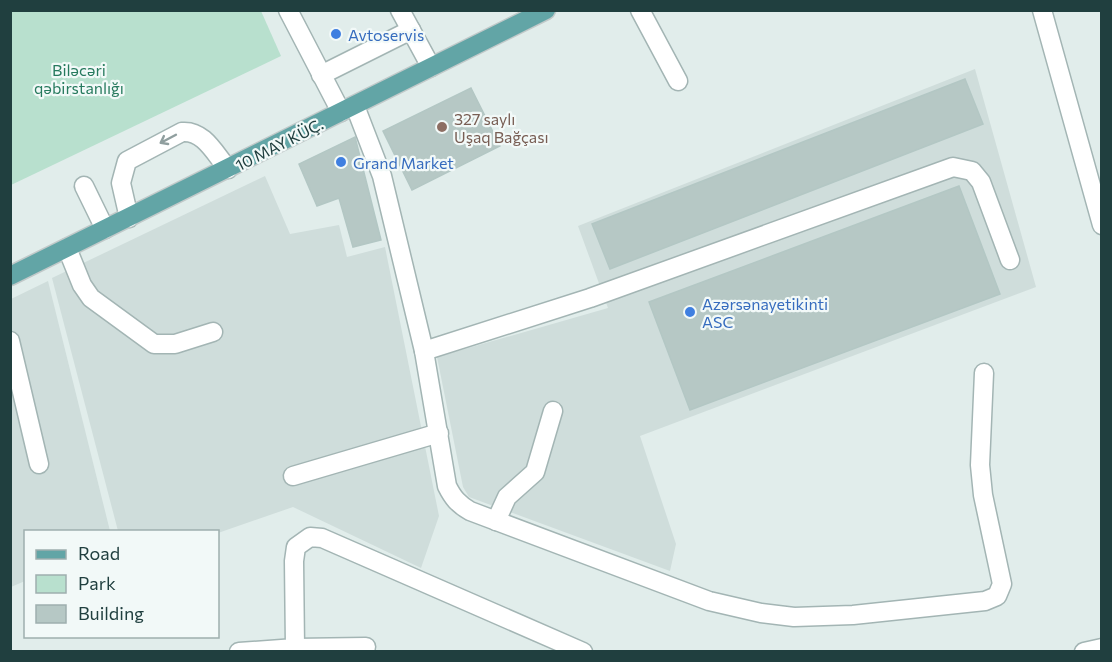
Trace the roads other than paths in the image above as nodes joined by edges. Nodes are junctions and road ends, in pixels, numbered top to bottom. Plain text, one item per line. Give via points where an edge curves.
1 (288, 10) edge
2 (400, 10) edge
3 (546, 10) edge
4 (639, 10) edge
5 (1049, 12) edge
6 (411, 30) junction
7 (431, 67) junction
8 (321, 75) junction
9 (678, 81) dead end
10 (348, 109) junction
11 (228, 169) junction
12 (84, 186) dead end
13 (129, 218) junction
14 (1101, 225) edge
15 (105, 230) junction
16 (67, 248) junction
17 (1010, 260) dead end
18 (10, 276) edge
19 (213, 332) dead end
20 (10, 341) edge
21 (424, 351) junction
22 (984, 373) dead end
23 (553, 411) dead end
24 (438, 433) junction
25 (39, 464) dead end
26 (293, 476) dead end
27 (496, 521) junction
28 (366, 647) dead end
29 (295, 648) junction
30 (1101, 648) edge
31 (239, 651) edge
32 (583, 651) edge
33 (1084, 651) edge

1 - 8 street
2 - 6 street
3 - 7 main road, 10 MAY KÜÇ.
4 - 9 street
5 - 14 street
6 - 7 street
6 - 8 street
7 - 10 main road, 10 MAY KÜÇ.
8 - 10 street
10 - 11 main road, 10 MAY KÜÇ.
10 - 21 street via 382,176
11 - 13 main road, 10 MAY KÜÇ.
11 -> 13 street via 200,135 182,132 127,160 121,183
12 - 15 street
13 - 15 main road, 10 MAY KÜÇ.
15 - 16 main road, 10 MAY KÜÇ.
16 - 18 main road, 10 MAY KÜÇ.
16 - 19 street via 91,298 154,344 176,344
17 - 21 street via 981,182 972,171 953,167 590,298
20 - 25 street
21 - 24 street
22 - 27 street via 982,495 1002,584 997,596 986,601 853,615 794,617 761,613 709,601
23 - 27 street via 535,472 507,497
24 - 26 street
24 - 27 street via 452,496 470,511
28 - 29 street
29 - 31 street
29 - 32 street via 294,561 296,547 310,537 322,538
30 - 33 street

